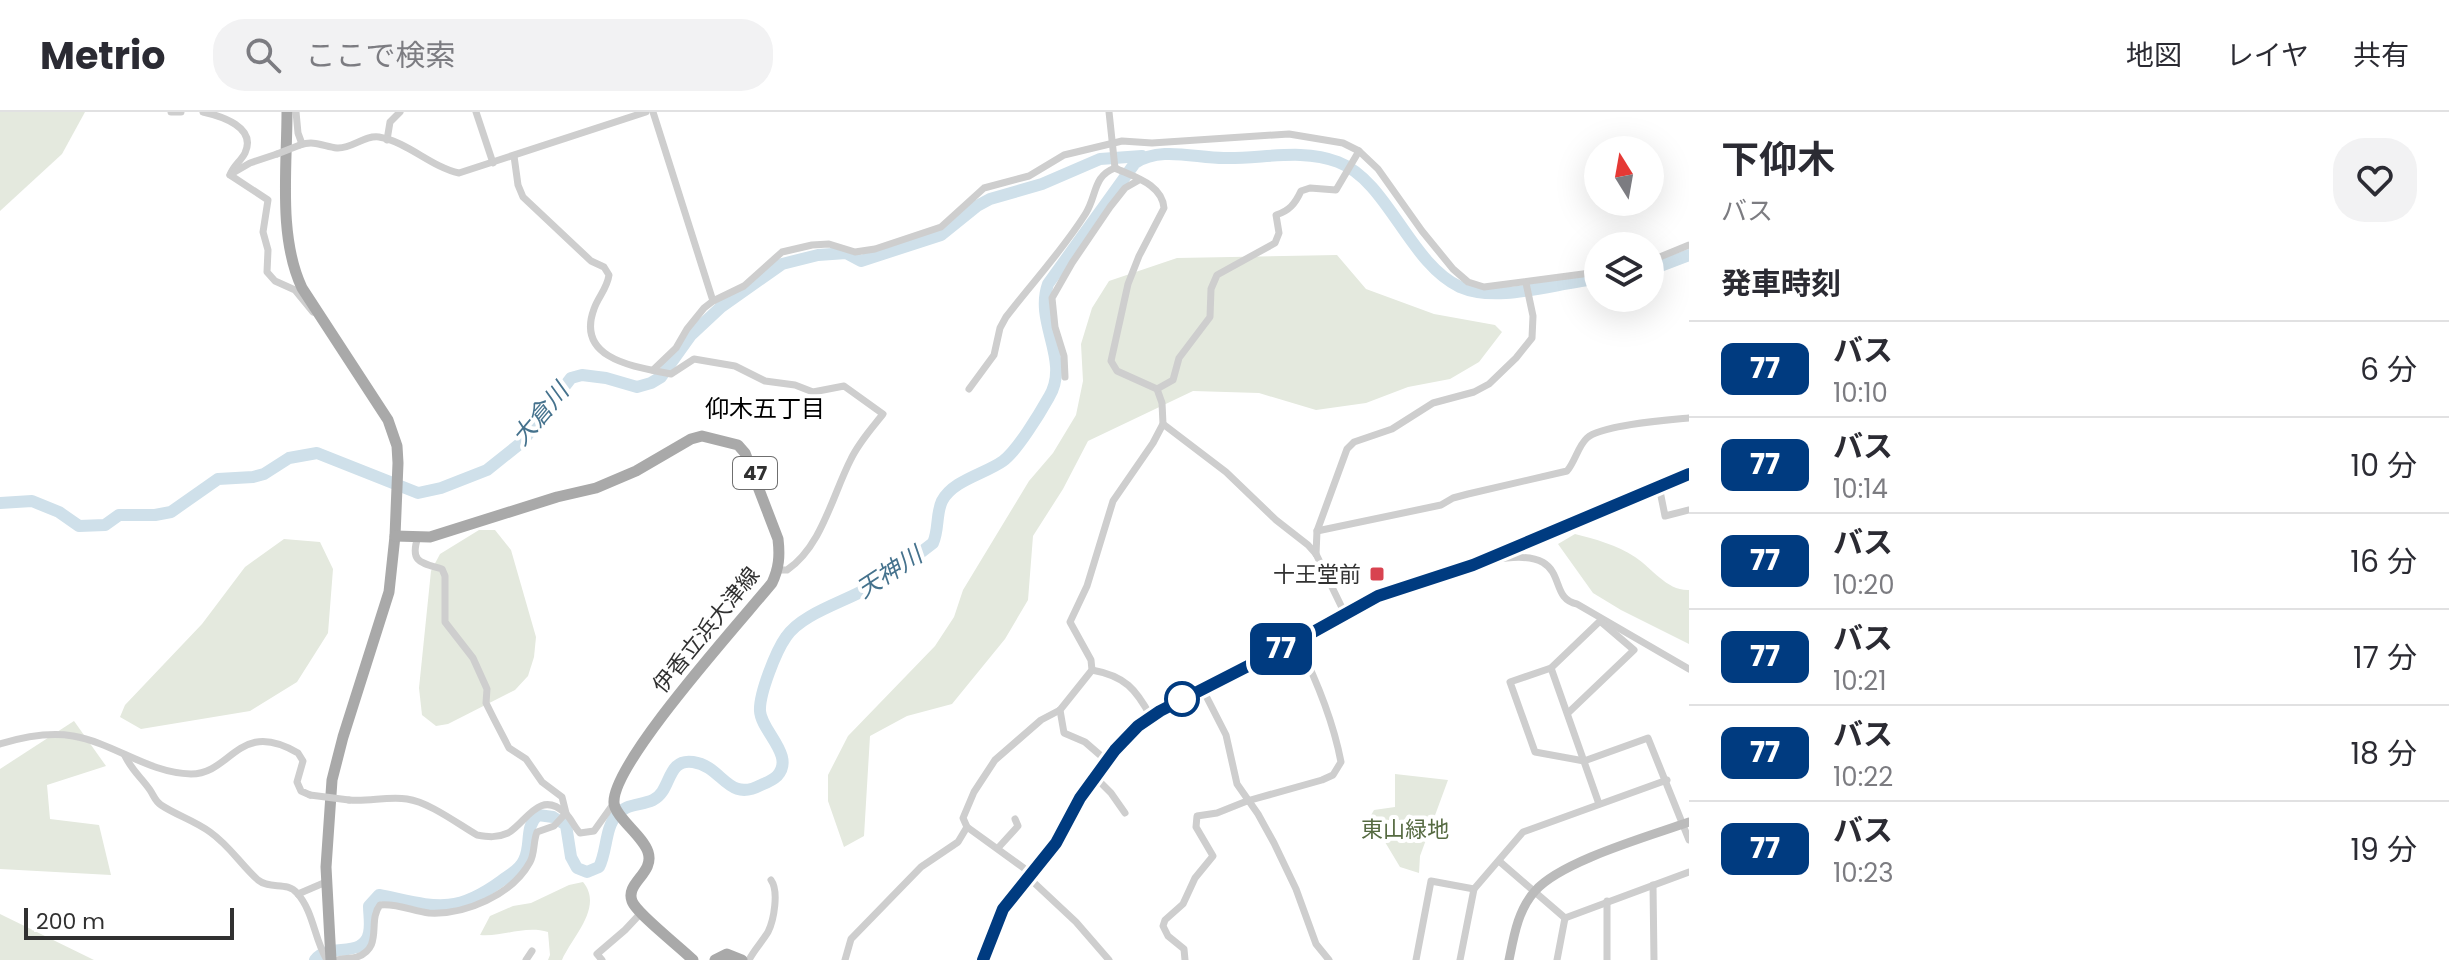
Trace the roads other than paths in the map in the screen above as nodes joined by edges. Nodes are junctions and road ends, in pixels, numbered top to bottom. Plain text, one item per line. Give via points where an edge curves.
1 (171, 112) edge
2 (181, 112) edge
3 (203, 112) edge
4 (287, 112) edge
5 (296, 112) edge
6 (400, 112) edge
7 (476, 112) edge
8 (646, 112) edge
9 (653, 112) edge
10 (1109, 112) edge
11 (387, 140) junction
12 (1111, 144) junction
13 (301, 145) junction
14 (1359, 151) junction
15 (514, 156) junction
16 (493, 163) junction
17 (1115, 167) junction
18 (230, 175) junction
19 (1136, 179) junction
20 (1689, 245) edge
21 (1664, 255) edge
22 (1584, 274) edge
23 (1526, 283) junction
24 (713, 301) junction
25 (318, 312) junction
26 (653, 370) junction
27 (1065, 377) dead end
28 (969, 389) dead end
29 (1157, 389) junction
30 (1689, 418) edge
31 (1163, 424) junction
32 (1689, 474) edge
33 (1659, 486) junction
34 (1689, 510) edge
35 (1317, 531) junction
36 (395, 536) junction
37 (418, 537) junction
38 (1316, 554) junction
39 (1483, 561) junction
40 (778, 570) junction
41 (1345, 614) junction
42 (1297, 641) junction
43 (1551, 668) junction
44 (1689, 669) edge
45 (1092, 670) junction
46 (1202, 688) junction
47 (1060, 710) junction
48 (1568, 713) junction
49 (1151, 717) junction
50 (0, 744) edge
51 (125, 756) junction
52 (1107, 761) junction
53 (1584, 761) junction
54 (1095, 777) junction
55 (1667, 780) junction
56 (1247, 801) junction
57 (1599, 804) junction
58 (615, 807) junction
59 (1125, 813) dead end
60 (564, 815) junction
61 (1015, 819) dead end
62 (1686, 823) edge
63 (967, 827) junction
64 (1689, 840) edge
65 (998, 848) junction
66 (1499, 861) junction
67 (1689, 872) edge
68 (1031, 876) junction
69 (771, 880) dead end
70 (326, 882) junction
71 (1653, 885) junction
72 (1474, 889) junction
73 (1534, 892) junction
74 (298, 894) junction
75 (1607, 901) junction
76 (640, 914) junction
77 (1565, 918) junction
78 (532, 951) dead end
79 (600, 957) edge
80 (329, 958) edge
81 (526, 960) edge
82 (588, 960) edge
83 (693, 960) edge
84 (715, 960) edge
85 (742, 960) edge
86 (749, 960) edge
87 (845, 960) edge
88 (983, 960) edge
89 (1109, 960) edge
90 (1185, 960) edge
91 (1329, 960) edge
92 (1416, 960) edge
93 (1460, 960) edge
94 (1509, 960) edge
95 (1557, 960) edge
96 (1607, 960) edge
97 (1654, 960) edge

1 - 2 street
3 - 18 street via 219,114 245,134 246,149
4 - 25 main road via 290,257
5 - 13 street
6 - 11 street via 390,122
7 - 16 street
8 - 15 street
9 - 24 street
10 - 12 street
11 - 13 street via 375,136 338,148 314,142
11 - 16 street via 453,172
12 - 14 street via 1289,134 1324,138
12 - 17 street
12 - 24 street via 1064,155 1029,176 984,188 941,227 875,249 855,252 829,244 782,252 744,286
13 - 18 street, bridge
14 - 23 street via 1468,282 1484,287
14 - 29 street via 1336,190 1301,191 1296,202 1276,215 1275,243 1217,275 1210,317 1179,358 1173,380
15 - 16 street
15 - 26 street via 523,197 609,275 590,322 598,350
17 - 19 street
17 - 28 street via 1097,180 1082,219 1006,317 994,355
18 - 25 street via 268,200 263,232 267,272 295,290 312,313
19 - 27 street via 1110,207 1052,298
19 - 29 street via 1154,186 1164,208 1128,284 1111,361 1117,371
20 - 21 street
22 - 23 street
23 - 35 street via 1534,328 1528,344 1489,384 1433,403 1392,429 1354,442 1340,463
24 - 26 street
25 - 36 main road via 395,438
26 - 40 street via 671,374 694,359 735,366 765,381 813,392 844,386 883,414 851,458 804,555 787,570
29 - 31 street
30 - 35 street via 1596,433 1586,438 1567,471
31 - 38 street via 1226,472
31 - 45 street via 1113,501 1070,622
32 - 33 main road
33 - 34 street via 1665,516
33 - 39 main road
35 - 38 street
36 - 37 main road, 伊香立浜大津線 / 47
36 - 70 main road via 389,592 332,780
37 - 40 main road, 伊香立浜大津線 / 47 via 596,488 702,436 738,445 745,453 778,539
37 - 60 street via 416,558 442,569 445,622 473,658 487,689 486,703 509,748 559,792
38 - 41 street
39 - 41 main road via 1386,592
39 - 44 street via 1522,556 1547,562 1569,602
40 - 58 main road, 伊香立浜大津線 via 649,732 618,781
41 - 42 main road
42 - 46 main road
42 - 56 street via 1335,730 1341,762 1322,780
43 - 48 street
43 - 48 street via 1600,621 1634,650
43 - 53 street via 1510,682 1535,752
45 - 47 street
45 - 49 street via 1125,681
46 - 49 main road
46 - 56 street via 1226,735 1233,773
47 - 52 street via 1064,733
47 - 63 street via 995,760 965,811
48 - 53 street
49 - 52 main road
50 - 51 street via 76,736
51 - 60 street, bridge via 193,774 239,748 269,742 298,753 303,761 297,782 310,795 407,799 487,837 511,831 539,807 557,808
51 - 74 street via 157,802 209,831 269,887 288,886
52 - 54 main road
53 - 55 street via 1648,738
53 - 57 street
54 - 59 street
54 - 68 main road
55 - 57 street
55 - 62 street
56 - 90 street via 1197,816 1196,827 1213,856 1163,926 1184,949
56 - 91 street via 1296,889 1316,944
57 - 66 street via 1523,832
58 - 60 street via 590,833 580,833
58 - 76 main road via 648,853 648,869 630,895
60 - 80 street via 537,832 525,869 490,898 446,913 380,905 370,947 356,957
61 - 65 street via 1018,826
62 - 64 street
62 - 73 main road via 1568,867
63 - 65 street
63 - 87 street via 958,842 921,867 851,939
65 - 68 street
66 - 72 street
66 - 73 street
67 - 71 street
68 - 88 main road via 1003,909
68 - 89 street
69 - 86 street via 775,892 769,930
70 - 74 street
70 - 80 main road
71 - 75 street
71 - 97 street
72 - 92 street via 1431,881
72 - 93 street
73 - 77 street
73 - 94 main road via 1516,925
74 - 80 street
75 - 77 street
75 - 96 street
76 - 79 street
76 - 83 main road
77 - 95 street
78 - 81 street
79 - 82 street
84 - 85 main road via 727,954

